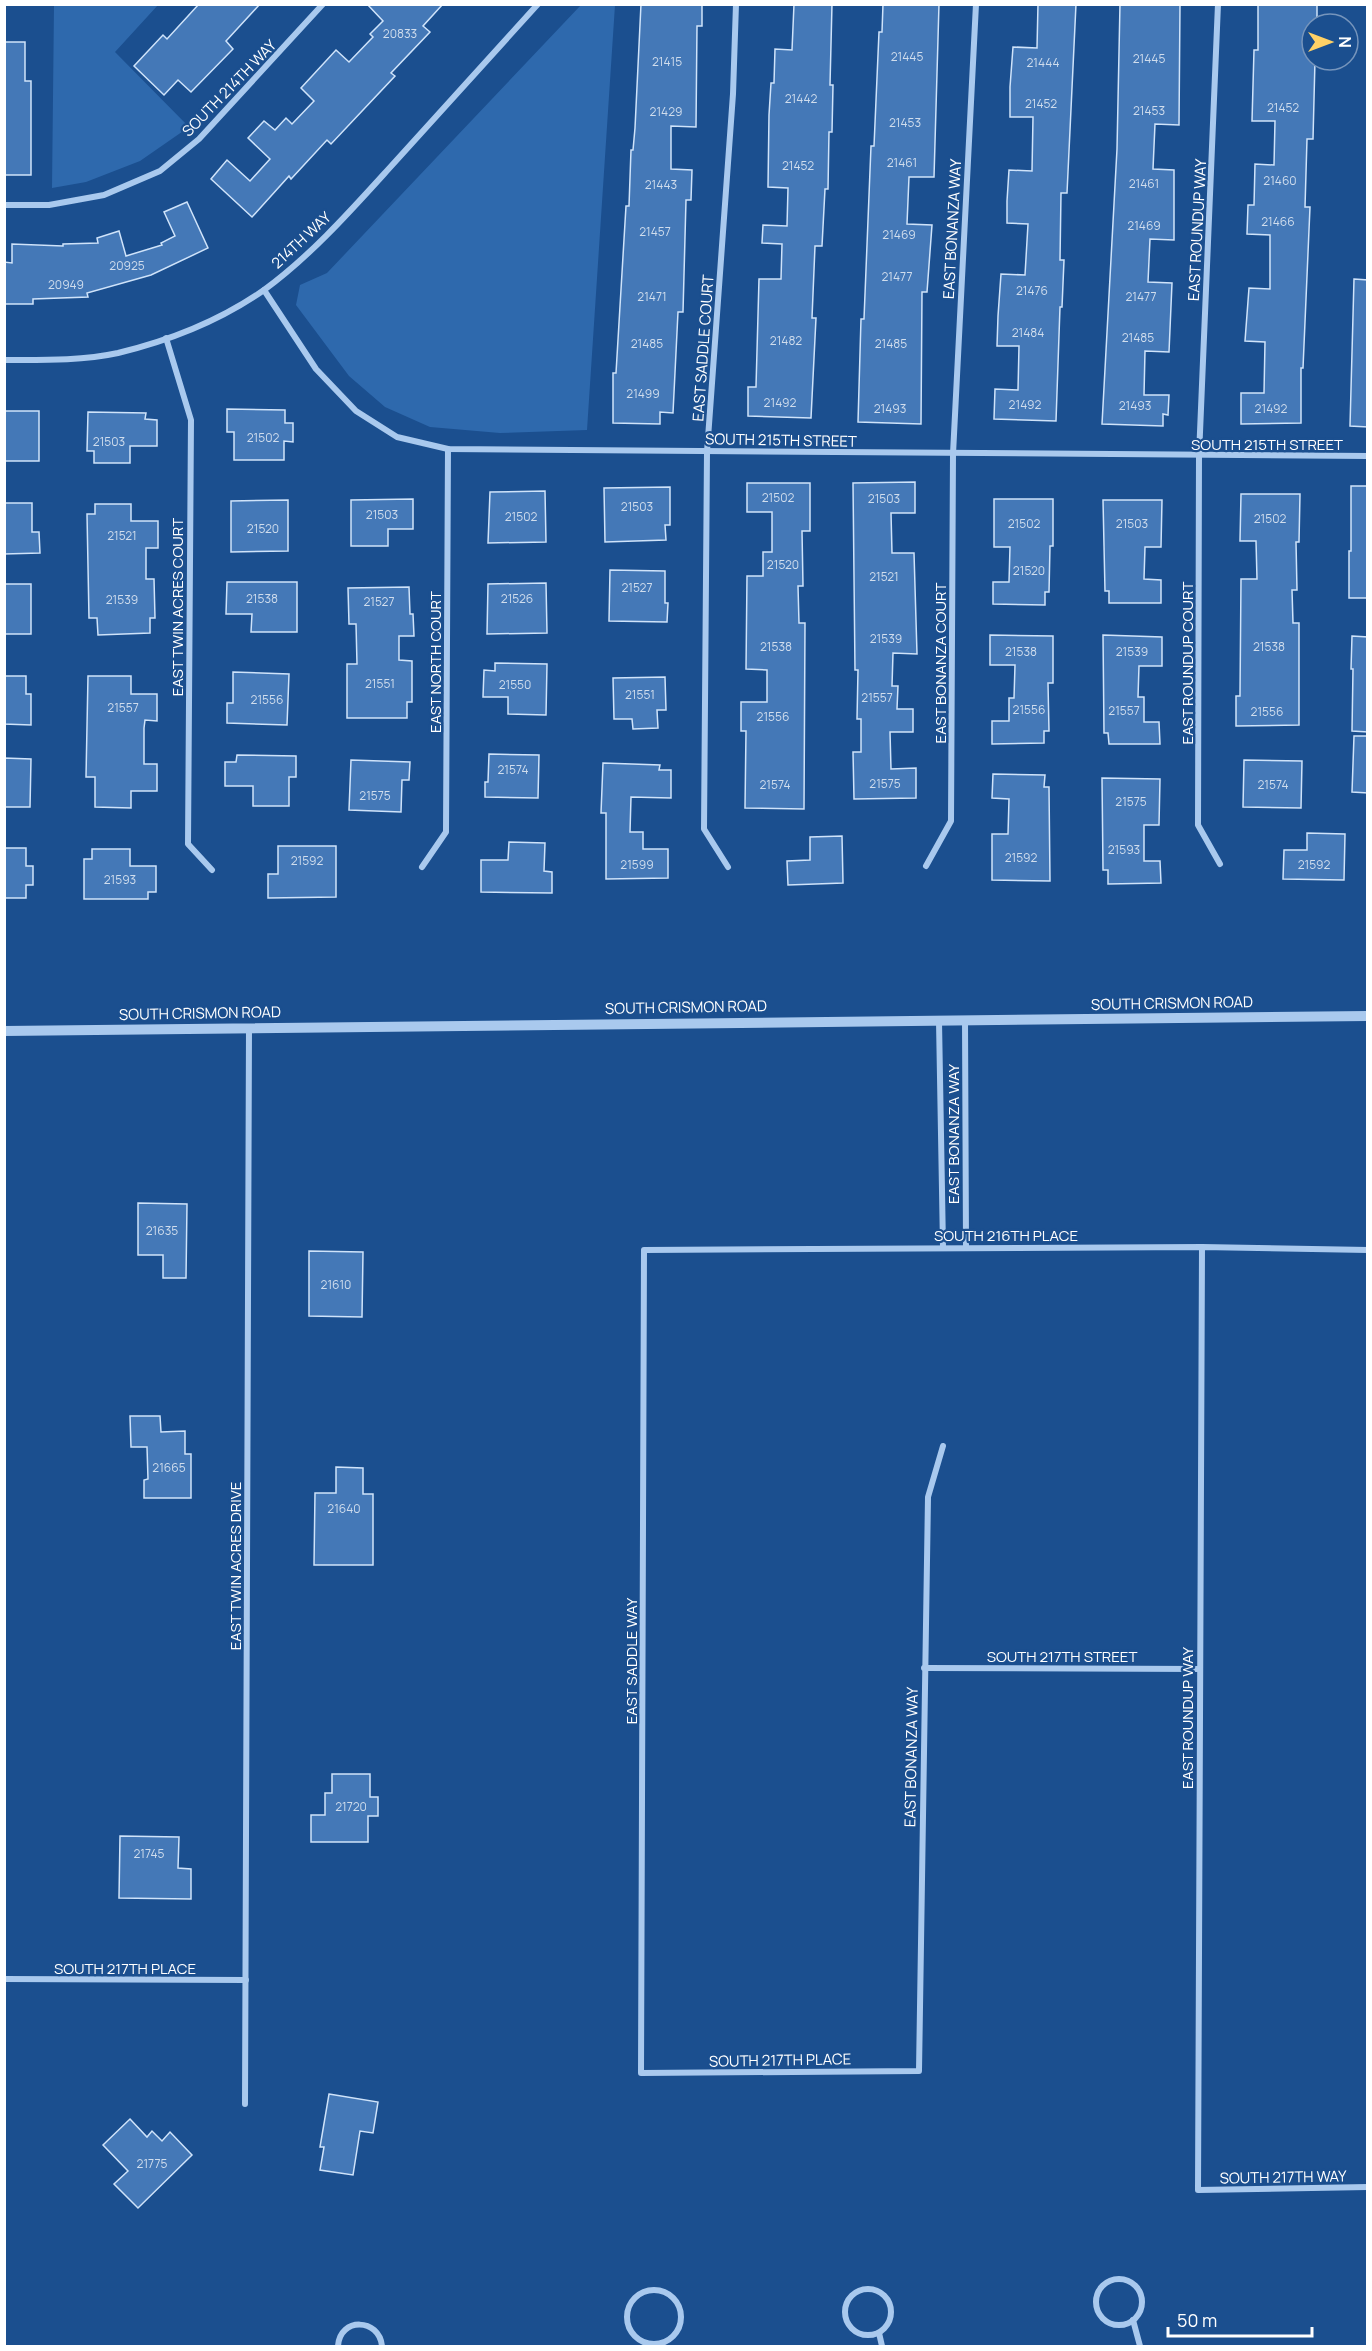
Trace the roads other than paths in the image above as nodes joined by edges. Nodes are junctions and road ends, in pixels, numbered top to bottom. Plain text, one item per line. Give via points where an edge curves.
1 (323, 4) edge
2 (538, 4) edge
3 (736, 4) edge
4 (976, 4) edge
5 (1218, 4) edge
6 (4, 205) edge
7 (264, 290) junction
8 (166, 338) junction
9 (4, 360) edge
10 (448, 449) junction
11 (707, 452) junction
12 (953, 454) junction
13 (1199, 456) junction
14 (1368, 456) edge
15 (1220, 864) dead end
16 (926, 866) dead end
17 (422, 867) dead end
18 (728, 867) dead end
19 (212, 870) dead end
20 (1368, 1016) edge
21 (939, 1020) junction
22 (965, 1020) junction
23 (249, 1027) junction
24 (4, 1031) edge
25 (943, 1247) junction
26 (966, 1247) junction
27 (1202, 1247) junction
28 (644, 1250) joint
29 (1368, 1250) edge
30 (943, 1446) dead end
31 (924, 1668) junction
32 (1199, 1669) junction
33 (4, 1979) edge
34 (246, 1980) junction
35 (919, 2070) joint
36 (641, 2073) joint
37 (245, 2104) dead end
38 (1368, 2187) edge
39 (1198, 2190) joint
40 (1133, 2320) junction
41 (879, 2333) junction
42 (642, 2344) edge
43 (338, 2346) edge
44 (381, 2346) edge
45 (882, 2346) edge
46 (1140, 2346) edge

1 - 6 street, SOUTH 214TH WAY via 199,139 160,171 104,195 49,205
2 - 7 street, 214TH WAY via 356,204
3 - 11 street, EAST SADDLE COURT
4 - 12 street, EAST BONANZA WAY
5 - 13 street, EAST ROUNDUP WAY
7 - 8 street, 214TH WAY via 217,317
7 - 10 street, SOUTH 215TH STREET via 316,369 356,411 397,437
8 - 9 street, 214TH WAY via 117,353
8 - 19 street, EAST TWIN ACRES COURT via 190,420 188,844
10 - 11 street, SOUTH 215TH STREET
10 - 17 street, EAST NORTH COURT via 446,832
11 - 12 street, SOUTH 215TH STREET
11 - 18 street, EAST SADDLE COURT via 704,829
12 - 13 street, SOUTH 215TH STREET
12 - 16 street, EAST BONANZA COURT via 951,821
13 - 14 street, SOUTH 215TH STREET
13 - 15 street, EAST ROUNDUP COURT via 1198,825
20 - 22 street, SOUTH CRISMON ROAD
21 - 22 street, SOUTH CRISMON ROAD
21 - 23 street, SOUTH CRISMON ROAD
21 - 25 street, EAST BONANZA WAY
22 - 26 street, EAST BONANZA WAY
23 - 24 street, SOUTH CRISMON ROAD
23 - 34 street, EAST TWIN ACRES DRIVE
25 - 26 street, SOUTH 216TH PLACE
25 - 28 street, SOUTH 216TH PLACE
26 - 27 street, SOUTH 216TH PLACE
27 - 29 street, SOUTH 216TH PLACE
27 - 32 street, EAST ROUNDUP WAY
28 - 36 street, EAST SADDLE WAY
30 - 31 street, EAST BONANZA WAY via 928,1497
31 - 32 street, SOUTH 217TH STREET
31 - 35 street, EAST BONANZA WAY
32 - 39 street, EAST ROUNDUP WAY
33 - 34 street, SOUTH 217TH PLACE
34 - 37 street, EAST TWIN ACRES DRIVE
35 - 36 street, SOUTH 217TH PLACE
38 - 39 street, SOUTH 217TH WAY
40 - 40 street via 1141,2308 1136,2287 1123,2279 1102,2286 1096,2300 1100,2314 1111,2324
40 - 46 street
41 - 41 street via 889,2322 889,2301 877,2290 854,2293 845,2307 847,2322 865,2336
41 - 45 street
42 - 42 street via 668,2341 679,2327 680,2310 670,2295 662,2291 643,2292 630,2304 629,2330
43 - 44 street via 345,2330 358,2324 377,2332

